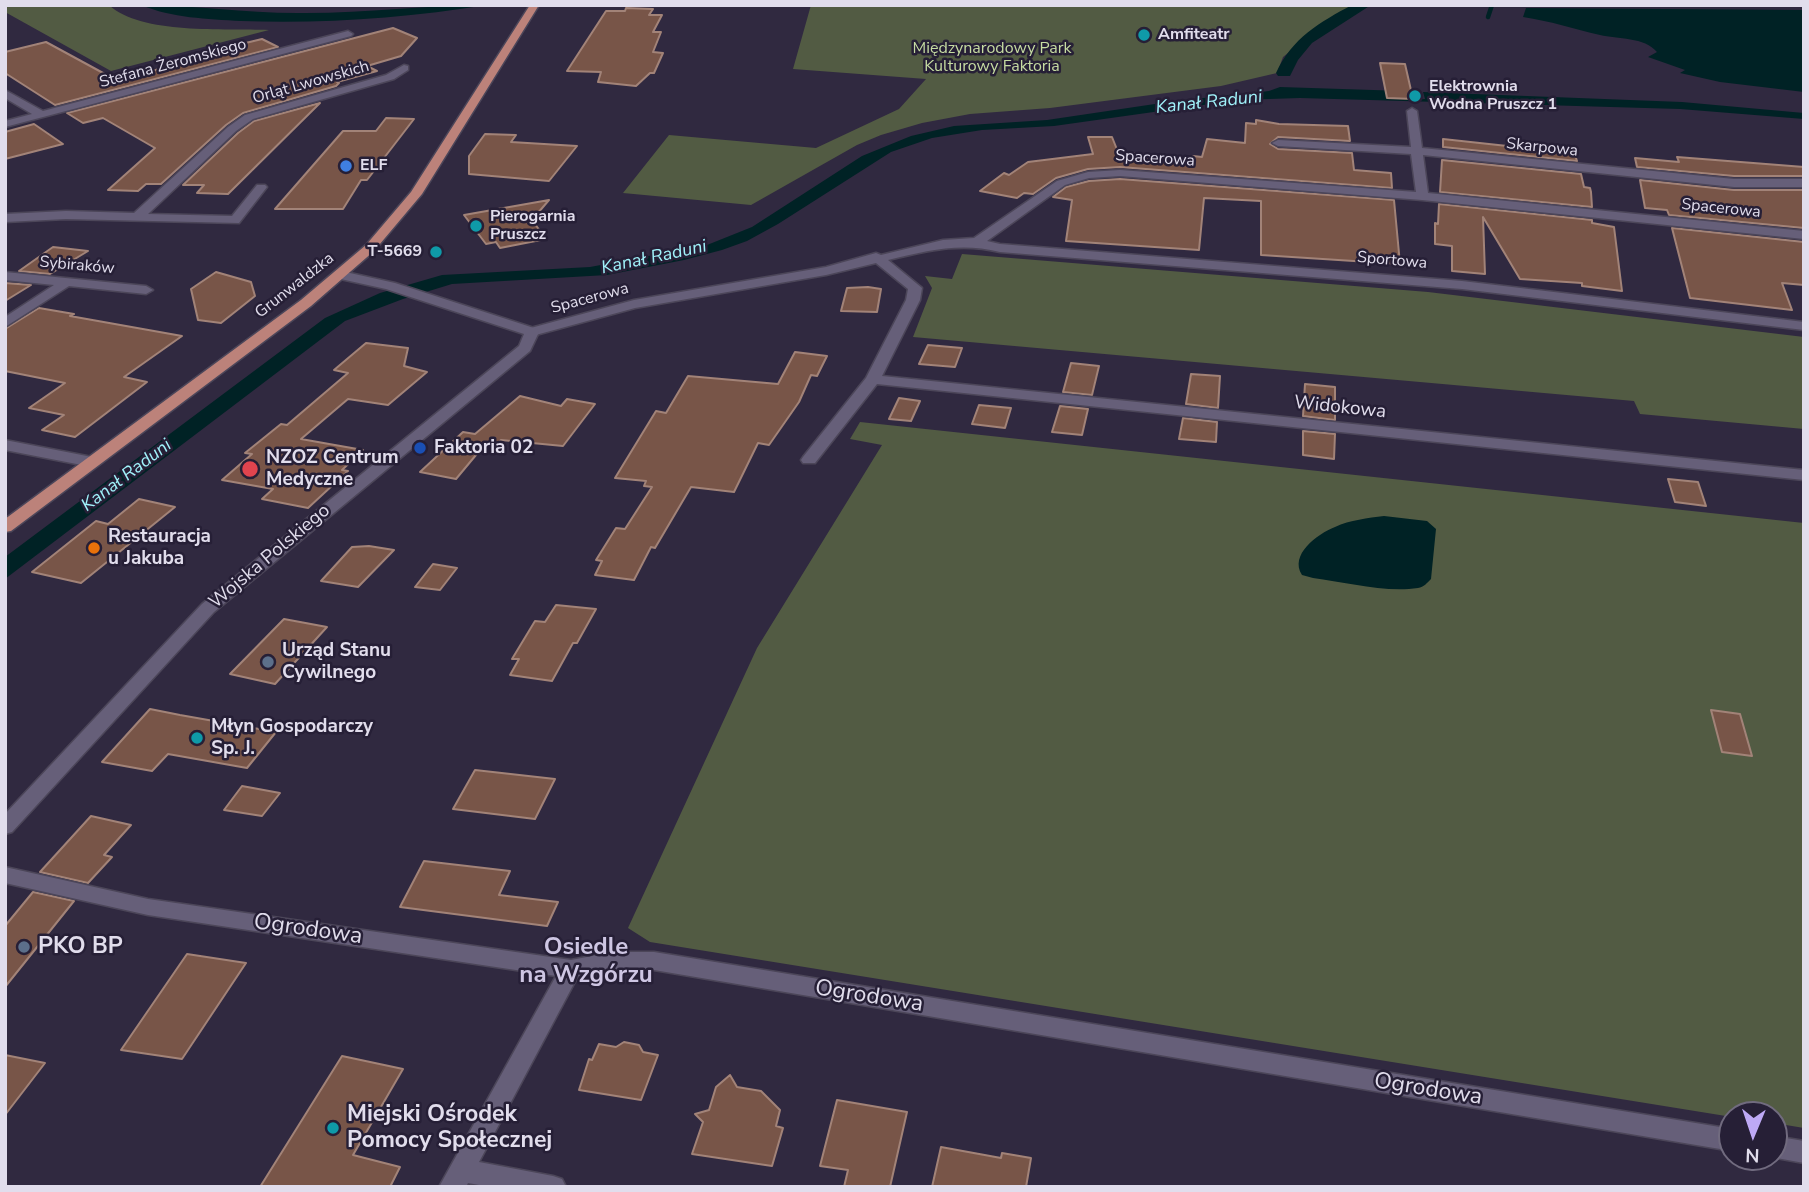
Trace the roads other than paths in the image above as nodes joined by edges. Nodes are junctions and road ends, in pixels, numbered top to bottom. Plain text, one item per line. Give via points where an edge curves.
1 (535, 5) edge
2 (348, 34) dead end
3 (404, 68) dead end
4 (5, 93) edge
5 (1412, 111) dead end
6 (41, 114) junction
7 (5, 124) edge
8 (1278, 143) dead end
9 (1415, 151) junction
10 (1804, 183) edge
11 (261, 187) dead end
12 (1422, 196) junction
13 (5, 218) edge
14 (136, 218) junction
15 (1804, 235) edge
16 (977, 242) junction
17 (876, 257) junction
18 (341, 275) junction
19 (5, 276) edge
20 (67, 282) junction
21 (145, 290) dead end
22 (5, 323) edge
23 (1804, 326) edge
24 (532, 332) junction
25 (873, 379) junction
26 (5, 445) edge
27 (809, 460) dead end
28 (92, 462) junction
29 (1804, 475) edge
30 (5, 527) edge
31 (5, 827) edge
32 (5, 875) edge
33 (571, 969) junction
34 (1718, 1138) edge
35 (457, 1179) edge
36 (553, 1187) edge

1 - 18 main road, Grunwaldzka via 416,194
2 - 6 street, Stefana Żeromskiego
3 - 14 street, Orląt Lwowskich via 390,77 243,120
4 - 6 street
5 - 9 street
6 - 7 street, Stefana Żeromskiego
8 - 9 street, Skarpowa
9 - 10 street, Skarpowa via 1734,183
9 - 12 street
11 - 14 street via 235,220
12 - 15 street, Spacerowa
12 - 16 street, Spacerowa via 1096,174 1060,183
13 - 14 street
16 - 17 street, Spacerowa
16 - 23 street, Sportowa via 1000,248 1462,285
17 - 24 street, Spacerowa via 827,271 634,304
17 - 25 street via 915,288
18 - 24 street
18 - 28 main road, Grunwaldzka
19 - 20 street, Sybiraków
20 - 21 street, Sybiraków
20 - 22 street
24 - 31 street, Wojska Polskiego via 525,348 208,608
25 - 27 street
25 - 29 street, Widokowa
26 - 28 street
28 - 30 main road, Grunwaldzka
32 - 33 street, Ogrodowa via 148,907
33 - 34 street, Ogrodowa via 613,961 654,961
33 - 35 street
35 - 36 street

